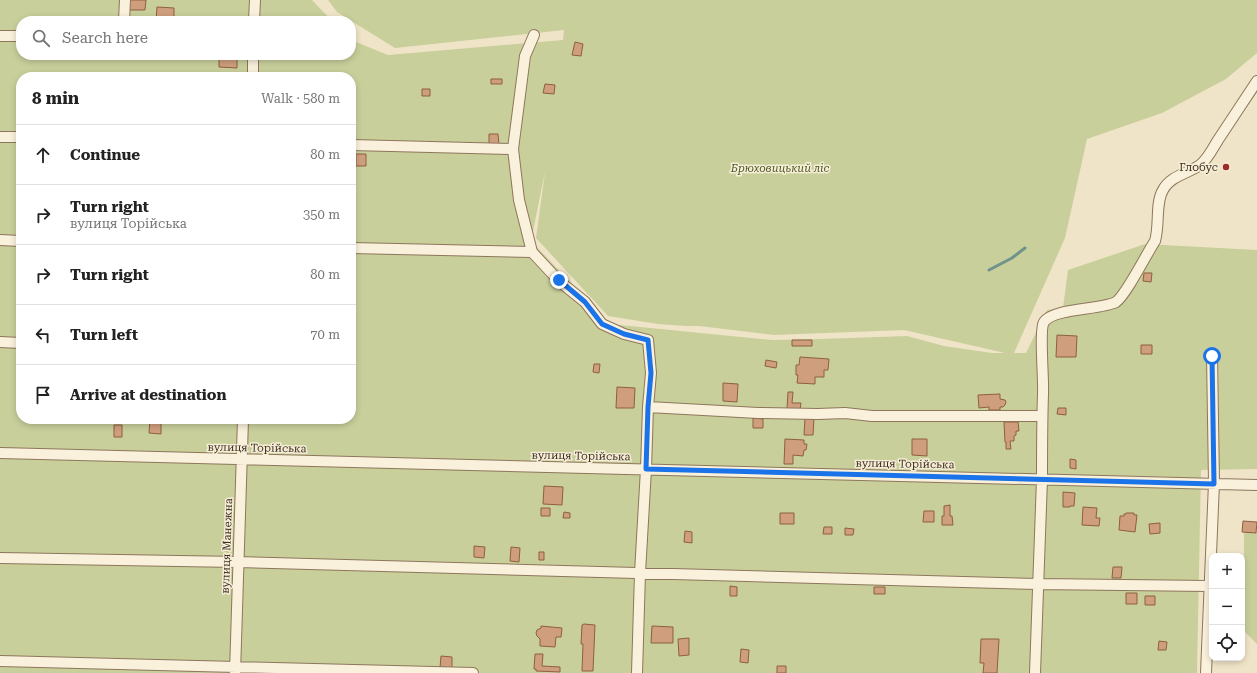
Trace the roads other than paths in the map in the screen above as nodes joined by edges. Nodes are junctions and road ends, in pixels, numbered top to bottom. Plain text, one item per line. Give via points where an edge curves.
1 (124, 0) edge
2 (255, 0) edge
3 (124, 16) edge
4 (254, 16) edge
5 (534, 35) dead end
6 (0, 36) edge
7 (16, 36) edge
8 (253, 60) edge
9 (253, 72) edge
10 (1257, 81) edge
11 (0, 137) edge
12 (16, 137) edge
13 (356, 145) edge
14 (513, 149) junction
15 (0, 240) edge
16 (16, 240) edge
17 (356, 248) edge
18 (532, 252) junction
19 (0, 342) edge
20 (16, 343) edge
21 (1212, 356) dead end
22 (648, 407) junction
23 (1042, 416) junction
24 (243, 424) edge
25 (0, 453) edge
26 (241, 459) junction
27 (646, 469) junction
28 (1042, 479) junction
29 (1214, 484) junction
30 (1257, 485) edge
31 (1211, 553) edge
32 (0, 558) edge
33 (238, 562) junction
34 (640, 573) junction
35 (1038, 584) junction
36 (1209, 586) joint
37 (0, 661) edge
38 (235, 670) edge
39 (473, 673) edge
40 (637, 673) edge
41 (1035, 673) edge
42 (1206, 673) edge

1 - 3 street
2 - 4 street
5 - 14 street via 525,56
6 - 7 street
8 - 9 street
10 - 23 street via 1201,164 1178,176 1163,189 1155,241 1119,299 1109,305 1055,315 1044,321
11 - 12 street
13 - 14 street
14 - 18 street via 519,200
15 - 16 street
17 - 18 street
18 - 22 street via 585,302 602,324 624,334 648,340 651,373
19 - 20 street
21 - 29 street
22 - 23 street via 872,416
22 - 27 street
23 - 28 street
24 - 26 street, вулиця Манежна
25 - 26 street, вулиця Торійська
26 - 27 street, вулиця Торійська
26 - 33 street, вулиця Манежна
27 - 28 street, вулиця Торійська
27 - 34 street
28 - 29 street, вулиця Торійська
28 - 35 street
29 - 30 street, вулиця Торійська
29 - 31 street
32 - 33 street
33 - 34 street
33 - 38 street, вулиця Манежна
34 - 35 street
34 - 40 street
35 - 36 street
35 - 41 street
36 - 42 street
37 - 38 street
38 - 39 street

